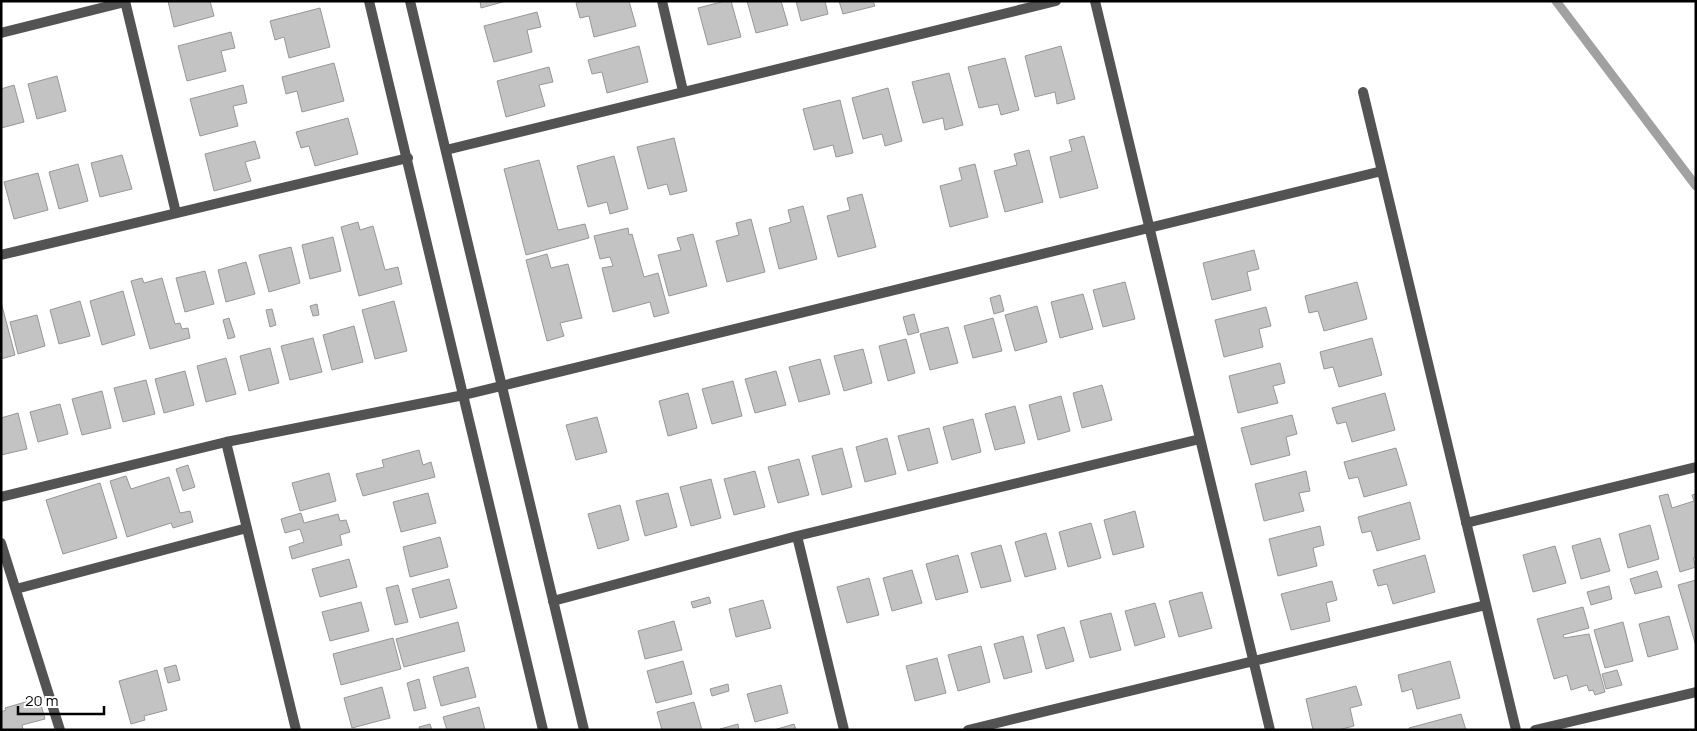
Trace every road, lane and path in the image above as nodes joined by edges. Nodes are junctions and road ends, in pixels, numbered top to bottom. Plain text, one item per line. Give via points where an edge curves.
1 (369, 1) edge
2 (410, 1) edge
3 (662, 1) edge
4 (1056, 1) edge
5 (1095, 1) edge
6 (125, 2) edge
7 (1, 34) edge
8 (684, 91) junction
9 (1363, 92) dead end
10 (446, 150) junction
11 (408, 158) junction
12 (1382, 171) junction
13 (176, 213) junction
14 (1149, 228) junction
15 (1, 255) edge
16 (501, 386) junction
17 (464, 396) junction
18 (1200, 439) junction
19 (226, 442) junction
20 (1696, 467) edge
21 (1, 497) edge
22 (1466, 523) junction
23 (247, 528) junction
24 (797, 536) junction
25 (1, 543) edge
26 (16, 589) junction
27 (553, 602) junction
28 (1486, 605) junction
29 (1254, 661) junction
30 (1696, 692) edge
31 (60, 730) edge
32 (296, 730) edge
33 (543, 730) edge
34 (584, 730) edge
35 (844, 730) edge
36 (968, 730) edge
37 (1270, 730) edge
38 (1516, 730) edge
39 (1535, 730) edge

1 - 11 street
2 - 10 street
3 - 8 street
4 - 8 street
5 - 14 street
6 - 7 street
6 - 13 street
8 - 10 street
9 - 12 street
10 - 16 street
11 - 13 street
11 - 17 street
12 - 14 street
12 - 22 street
13 - 15 street
14 - 16 street
14 - 18 street
16 - 17 street
16 - 27 street
17 - 19 street
17 - 33 street
18 - 24 street
18 - 29 street
19 - 21 street
19 - 23 street
20 - 22 street
22 - 28 street
23 - 26 street
23 - 32 street
24 - 27 street
24 - 35 street
25 - 26 street
26 - 31 street
27 - 34 street
28 - 29 street
28 - 38 street
29 - 36 street
29 - 37 street
30 - 39 street

